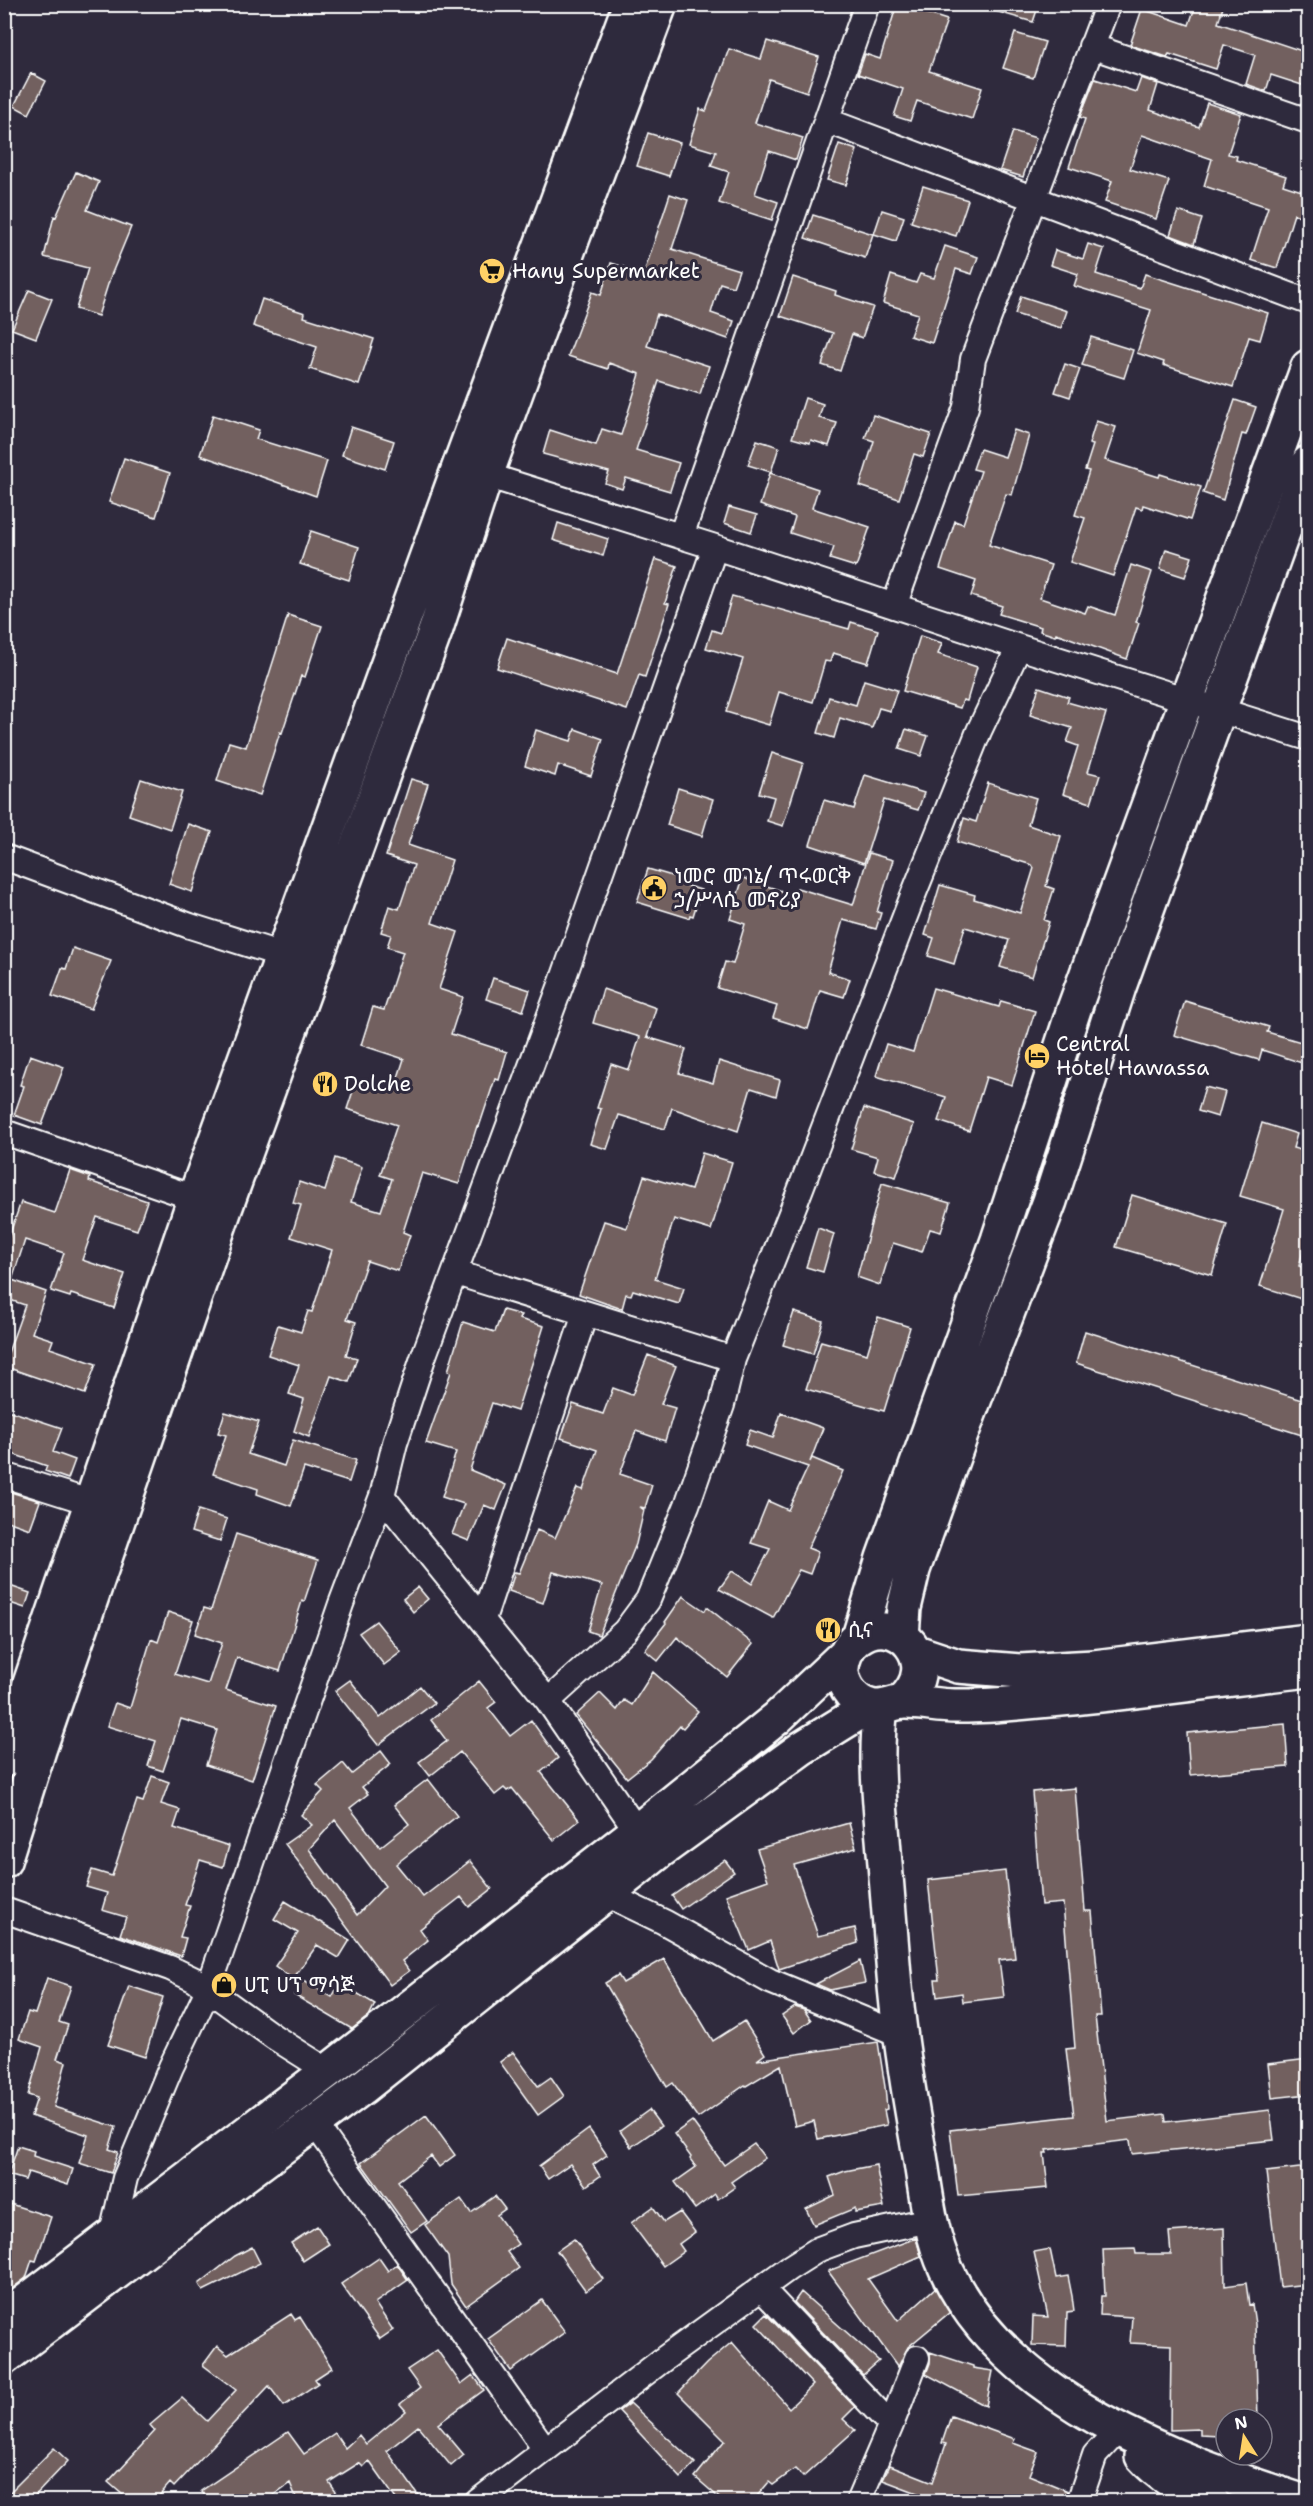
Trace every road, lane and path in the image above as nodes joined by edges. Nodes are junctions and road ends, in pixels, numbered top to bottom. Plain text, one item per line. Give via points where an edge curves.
1 (630, 4) edge
2 (660, 4) edge
3 (867, 4) edge
4 (1108, 4) edge
5 (1091, 46) junction
6 (828, 120) junction
7 (1308, 121) edge
8 (589, 155) junction
9 (1035, 198) junction
10 (1308, 302) edge
11 (1308, 367) edge
12 (1308, 463) edge
13 (472, 471) junction
14 (681, 536) junction
15 (715, 547) junction
16 (894, 606) junction
17 (1018, 647) junction
18 (1188, 699) junction
19 (1219, 709) junction
20 (1308, 738) edge
21 (4, 857) edge
22 (283, 954) junction
23 (314, 966) junction
24 (5, 1134) edge
25 (210, 1203) junction
26 (456, 1273) junction
27 (585, 1314) junction
28 (733, 1359) junction
29 (4, 1475) edge
30 (382, 1496) junction
31 (107, 1508) junction
32 (483, 1619) junction
33 (1308, 1641) edge
34 (909, 1644) junction
35 (852, 1645) junction
36 (1308, 1670) edge
37 (548, 1701) junction
38 (884, 1705) junction
39 (15, 1749) edge
40 (637, 1831) junction
41 (4, 1861) edge
42 (606, 1894) junction
43 (4, 1910) edge
44 (208, 1990) junction
45 (899, 2034) junction
46 (328, 2072) junction
47 (315, 2124) junction
48 (930, 2220) junction
49 (111, 2237) junction
50 (99, 2285) junction
51 (760, 2288) junction
52 (4, 2318) edge
53 (4, 2358) edge
54 (917, 2358) dead end
55 (891, 2425) junction
56 (1119, 2429) junction
57 (545, 2449) junction
58 (477, 2502) edge
59 (858, 2502) edge
60 (1079, 2502) edge
61 (1212, 2502) edge
62 (1305, 2502) edge

1 - 8 main road
2 - 8 main road
3 - 6 street
4 - 5 street
5 - 7 street
5 - 9 street
6 - 9 street
6 - 14 street
8 - 13 main road
9 - 10 street
9 - 16 street via 973,359 966,407
11 - 18 main road
12 - 19 main road
13 - 14 street
13 - 22 main road
13 - 23 main road via 436,628
14 - 15 street
15 - 16 street
15 - 26 street
16 - 17 street
17 - 18 street
17 - 28 street via 979,731 912,898
18 - 19 street
18 - 35 main road via 1074,1009 998,1240
19 - 20 street
19 - 34 main road via 1119,987 1050,1201 913,1570 904,1608
21 - 22 street via 190,926
22 - 23 street
22 - 25 main road
23 - 25 main road
24 - 25 street
25 - 31 main road
26 - 27 street
26 - 30 street via 423,1358
27 - 28 street
27 - 32 street
28 - 37 street via 722,1405 687,1505 648,1600 625,1632
29 - 31 street
30 - 32 street
30 - 44 street
31 - 39 main road
32 - 37 street
33 - 34 main road via 1094,1667 1020,1671 958,1666
34 - 35 main road via 880,1630
34 - 38 main road via 919,1663 916,1684
35 - 38 main road via 842,1664 845,1686 852,1695
35 - 40 main road via 777,1718
36 - 38 main road via 1029,1702 955,1707
37 - 40 street
38 - 42 main road via 802,1748
38 - 45 main road via 877,1739 879,1791
39 - 41 main road
40 - 46 main road
42 - 45 street via 770,1981
42 - 47 main road
43 - 44 street via 170,1968
44 - 46 street
44 - 49 street via 125,2178
45 - 48 main road
46 - 49 main road
47 - 50 main road
47 - 57 street
48 - 51 street via 854,2236 819,2249
48 - 56 main road via 945,2268 970,2314 999,2345 1061,2396
49 - 50 street
49 - 52 main road
50 - 53 main road
51 - 55 street
51 - 57 street
54 - 55 street
55 - 59 street
56 - 60 street via 1095,2455
56 - 61 main road via 1153,2468
56 - 62 main road via 1180,2460
57 - 58 street

